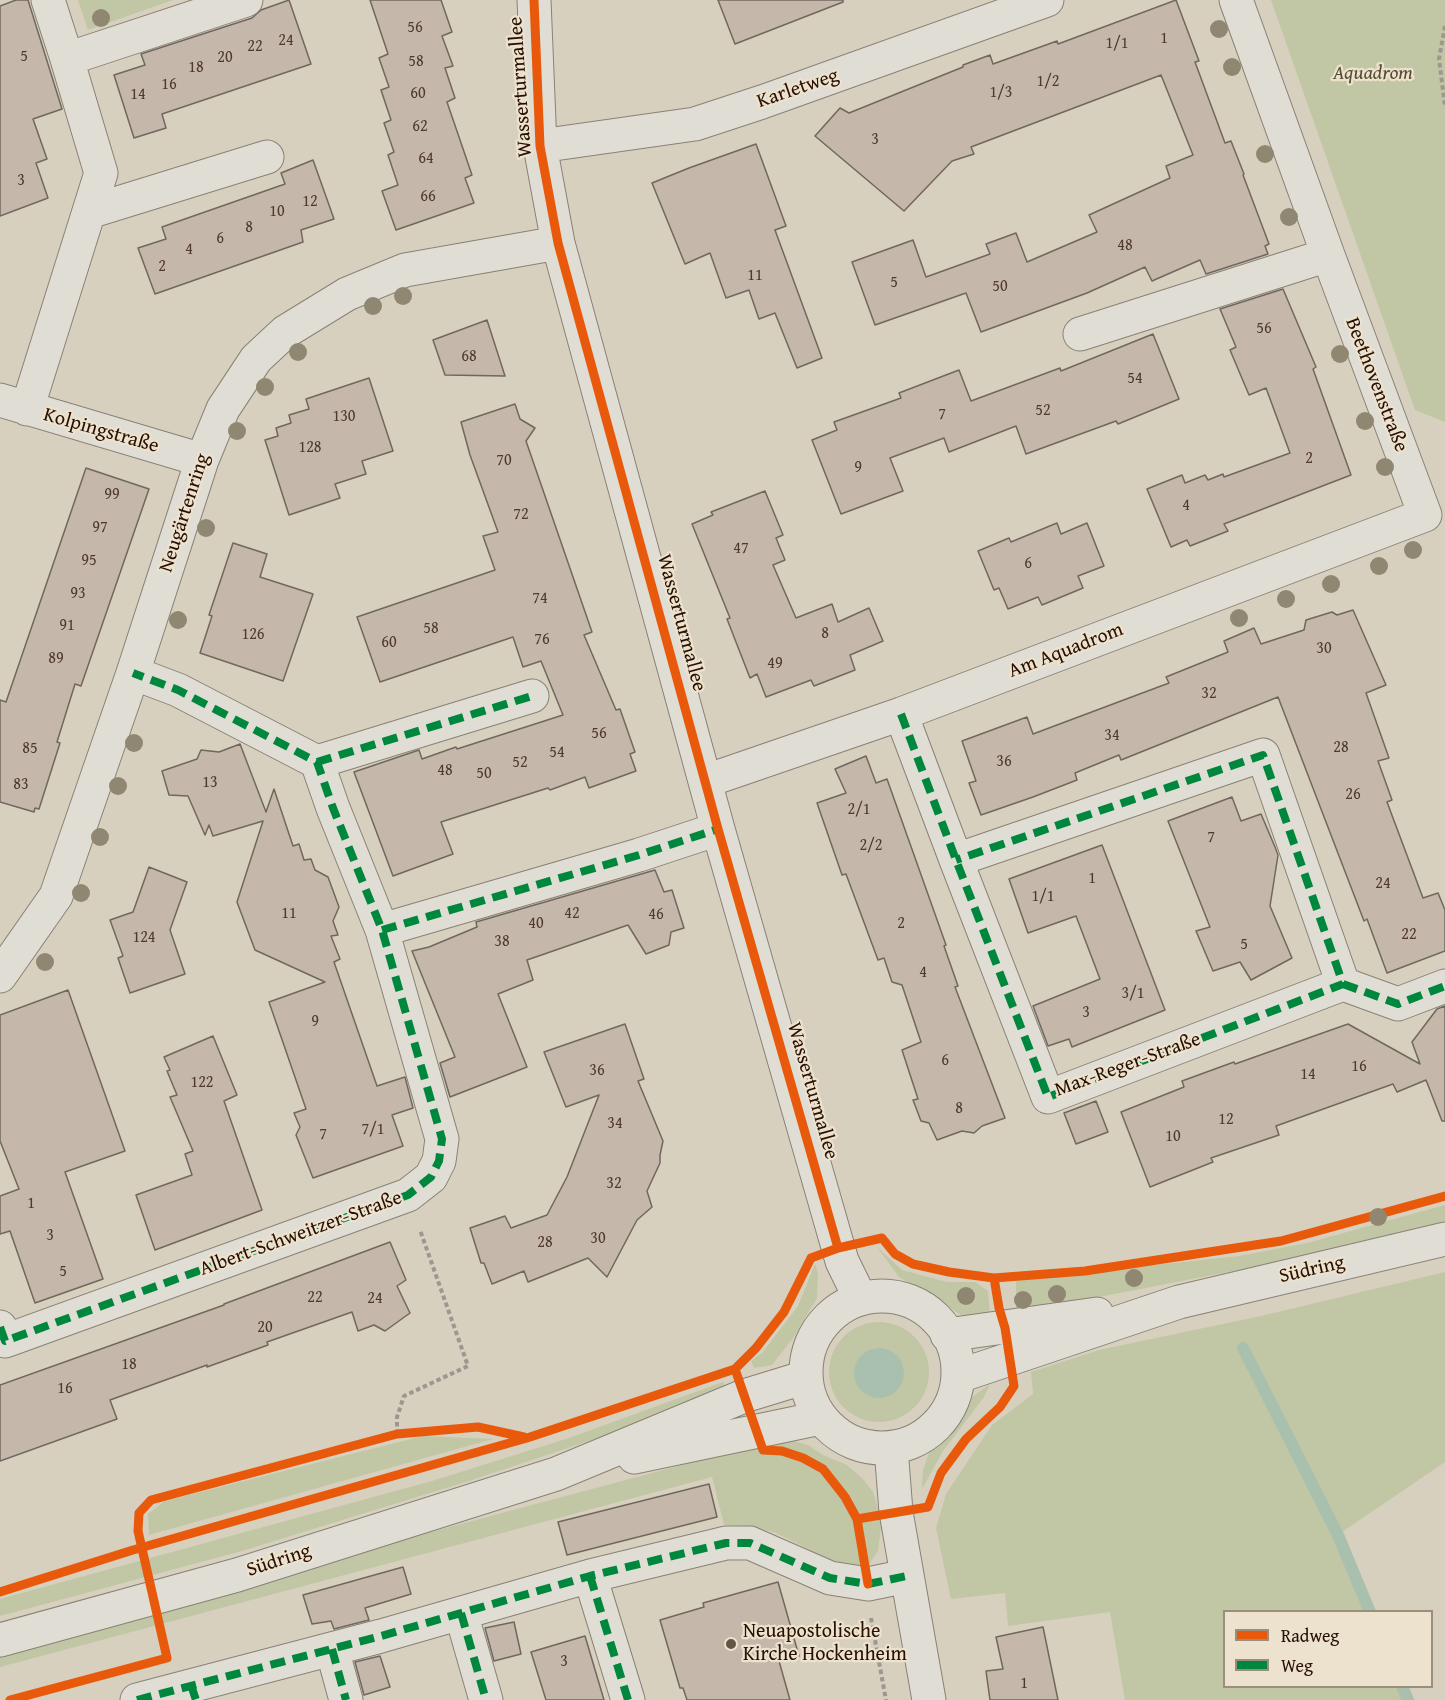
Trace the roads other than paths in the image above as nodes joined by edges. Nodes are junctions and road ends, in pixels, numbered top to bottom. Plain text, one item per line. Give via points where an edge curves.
1 (48, 0) edge
2 (246, 0) edge
3 (534, 0) edge
4 (1047, 0) edge
5 (1236, 0) edge
6 (67, 59) junction
7 (540, 146) junction
8 (267, 158) dead end
9 (89, 212) junction
10 (558, 243) junction
11 (1328, 255) junction
12 (1080, 334) dead end
13 (13, 405) edge
14 (202, 460) junction
15 (1425, 515) joint
16 (133, 673) junction
17 (532, 696) dead end
18 (901, 714) junction
19 (317, 762) junction
20 (706, 781) junction
21 (718, 829) junction
22 (956, 860) junction
23 (382, 930) junction
24 (0, 976) edge
25 (1343, 984) junction
26 (1445, 986) edge
27 (1445, 1239) edge
28 (860, 1298) junction
29 (1179, 1302) junction
30 (0, 1327) edge
31 (947, 1335) junction
32 (959, 1376) junction
33 (806, 1377) junction
34 (820, 1418) junction
35 (891, 1448) junction
36 (556, 1474) junction
37 (591, 1576) junction
38 (907, 1576) junction
39 (461, 1613) junction
40 (0, 1640) edge
41 (332, 1649) junction
42 (194, 1693) edge
43 (137, 1700) edge
44 (346, 1700) edge
45 (486, 1700) edge
46 (628, 1700) edge
47 (929, 1700) edge

1 - 6 street
2 - 6 street
3 - 7 street, Wasserturmallee
4 - 7 street, Karletweg via 695,124
5 - 11 street, Beethovenstraße
6 - 9 street via 101,173
7 - 10 street, Wasserturmallee
8 - 9 street
9 - 13 street
10 - 14 street, Neugärtenring via 405,270 347,294 285,332 256,358 223,409
10 - 20 street, Wasserturmallee
11 - 12 street
11 - 15 street, Beethovenstraße
13 - 14 street, Kolpingstraße
14 - 16 street, Neugärtenring
15 - 18 street, Am Aquadrom
16 - 19 street via 178,690
16 - 24 street, Neugärtenring via 56,896
17 - 19 street
18 - 20 street, Am Aquadrom
18 - 22 street, Max-Reger-Straße
19 - 23 street, Albert-Schweitzer-Straße
20 - 21 street, Wasserturmallee
21 - 23 street
21 - 28 street, Wasserturmallee via 842,1261
22 - 25 street via 1263,755
22 - 25 street, Max-Reger-Straße via 1048,1097
23 - 30 street, Albert-Schweitzer-Straße via 442,1139 439,1161 431,1178 408,1195 5,1341
25 - 26 street via 1398,1004
27 - 29 street, Südring
28 - 31 street via 890,1294 920,1305 940,1321
28 - 33 street via 832,1312 815,1332 805,1362
29 - 31 street, Südring
29 - 32 street, Südring
31 - 32 street via 956,1352
32 - 35 street via 944,1418 919,1439
33 - 34 street via 807,1392
33 - 36 street, Südring via 744,1396
34 - 35 street via 838,1436 863,1447
34 - 36 street, Südring
35 - 38 street
36 - 40 street, Südring via 237,1575
37 - 38 street via 726,1543 750,1543 830,1578 868,1584
37 - 39 street
37 - 46 street
38 - 47 street
39 - 41 street
39 - 45 street
41 - 42 street
41 - 44 street
42 - 43 street

